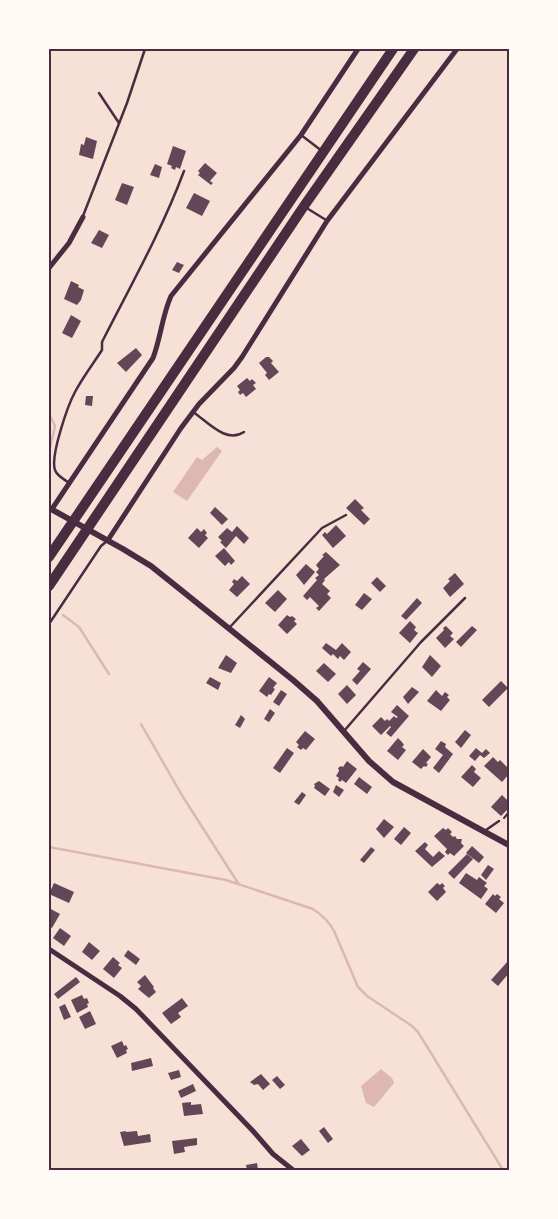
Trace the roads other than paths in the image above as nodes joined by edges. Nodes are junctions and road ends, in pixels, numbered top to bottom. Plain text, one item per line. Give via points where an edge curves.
1 (145, 49) edge
2 (358, 49) edge
3 (393, 49) edge
4 (414, 49) edge
5 (457, 49) edge
6 (99, 93) dead end
7 (119, 124) junction
8 (301, 135) junction
9 (323, 152) junction
10 (184, 171) dead end
11 (304, 206) junction
12 (83, 217) joint
13 (327, 221) junction
14 (49, 268) edge
15 (193, 412) junction
16 (244, 432) dead end
17 (69, 483) junction
18 (50, 508) edge
19 (346, 515) dead end
20 (108, 540) junction
21 (49, 557) edge
22 (49, 586) edge
23 (465, 598) dead end
24 (49, 624) edge
25 (229, 629) junction
26 (344, 731) junction
27 (499, 822) road end
28 (484, 832) junction
29 (509, 845) edge
30 (49, 949) edge
31 (292, 1170) edge

1 - 7 lane
2 - 8 street
3 - 9 highway
4 - 11 highway
5 - 13 street
6 - 7 lane
7 - 12 lane
8 - 9 lane
8 - 17 street via 171,296 164,311 153,358
9 - 21 highway
10 - 17 lane via 153,243 102,342 102,350 74,393 63,423 54,467
11 - 13 lane
11 - 22 highway
12 - 14 street via 70,243
13 - 15 street via 242,357
15 - 16 lane via 228,436
15 - 20 street
17 - 18 street
18 - 20 street
19 - 25 lane via 322,528
20 - 24 lane
20 - 25 street via 151,566
23 - 26 lane via 421,642
25 - 26 street via 317,701
26 - 28 street via 369,761 393,782
27 - 28 lane
28 - 29 street
30 - 31 street via 136,1009 273,1154

